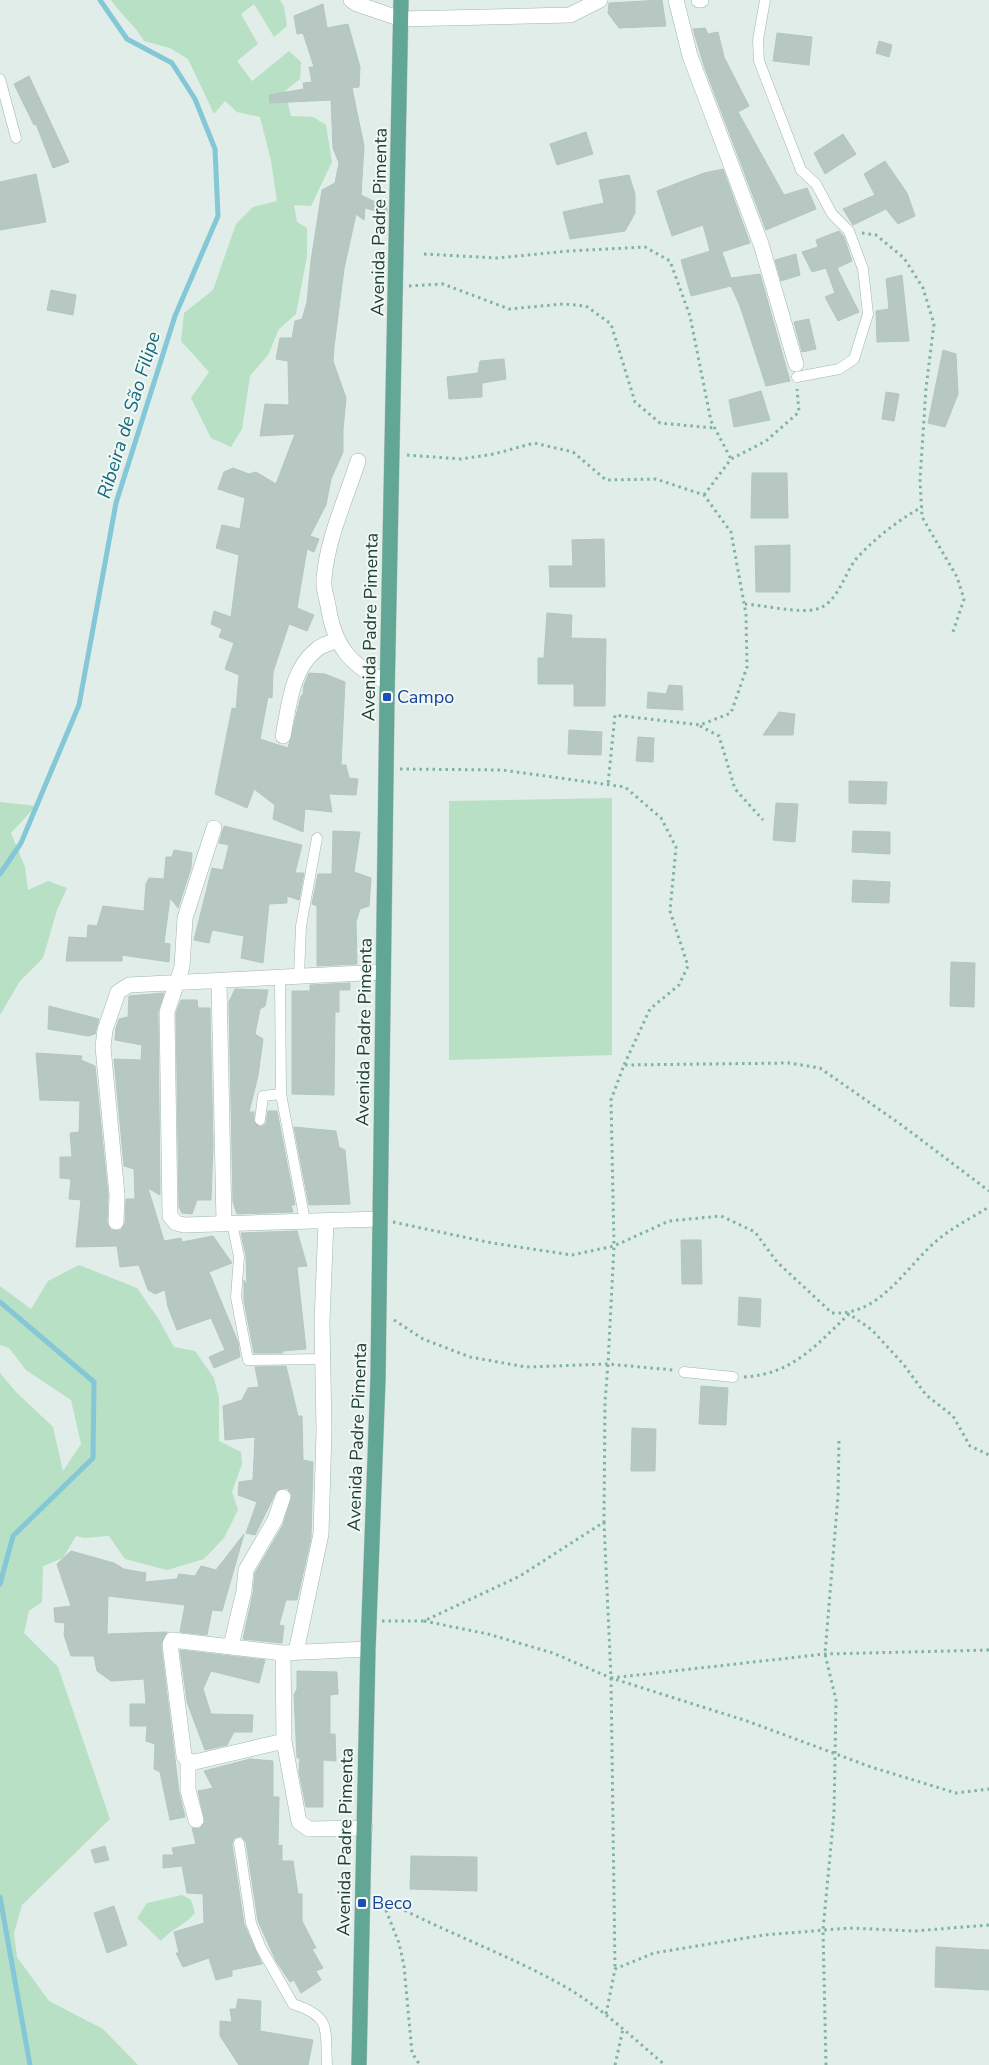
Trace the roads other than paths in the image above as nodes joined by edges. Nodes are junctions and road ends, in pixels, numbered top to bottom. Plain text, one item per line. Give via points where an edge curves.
1 (351, 0) edge
2 (401, 0) edge
3 (600, 0) edge
4 (676, 0) edge
5 (765, 0) edge
6 (401, 19) junction
7 (0, 79) edge
8 (16, 138) dead end
9 (796, 370) joint
10 (358, 461) dead end
11 (337, 640) junction
12 (387, 682) junction
13 (283, 736) dead end
14 (214, 828) dead end
15 (318, 838) dead end
16 (384, 972) junction
17 (299, 977) junction
18 (280, 978) junction
19 (220, 981) junction
20 (176, 984) junction
21 (280, 1094) junction
22 (260, 1120) dead end
23 (380, 1219) junction
24 (305, 1221) junction
25 (326, 1221) junction
26 (116, 1222) dead end
27 (228, 1223) junction
28 (323, 1360) junction
29 (684, 1372) road end
30 (733, 1378) road end
31 (283, 1496) dead end
32 (231, 1646) junction
33 (368, 1649) junction
34 (290, 1652) junction
35 (284, 1741) junction
36 (188, 1761) junction
37 (196, 1820) dead end
38 (365, 1828) junction
39 (238, 1843) dead end
40 (327, 2065) edge
41 (359, 2065) edge

1 - 6 street
2 - 6 main road, Avenida Padre Pimenta
3 - 6 street via 570,15
4 - 9 street via 690,56 761,244
5 - 9 lane via 758,40 759,61 801,170 816,184 832,214 849,231 863,269 868,314 854,359 839,369
6 - 12 main road, Avenida Padre Pimenta
7 - 8 lane
10 - 11 street via 331,545 324,580
11 - 12 street via 350,660 366,673
11 - 13 street via 316,649 302,666 292,690
12 - 16 main road, Avenida Padre Pimenta
14 - 20 street via 185,918 182,967
15 - 17 lane via 301,926
16 - 17 street
16 - 23 main road, Avenida Padre Pimenta
17 - 18 street
18 - 19 street
18 - 21 lane
19 - 20 street
19 - 27 street
20 - 26 street via 129,985 123,988 118,992 105,1030 103,1047 117,1195
20 - 27 street via 166,1012 168,1211 176,1223
21 - 22 lane via 263,1096
21 - 24 lane
23 - 25 street
23 - 33 main road, Avenida Padre Pimenta
24 - 25 street
24 - 27 street
25 - 28 street
27 - 28 lane via 239,1257 236,1297 248,1360
28 - 34 street via 321,1534
29 - 30 lane
31 - 32 street via 275,1520 246,1570
32 - 34 street
32 - 36 street via 176,1639 170,1644 184,1756
33 - 34 street
33 - 38 main road, Avenida Padre Pimenta
34 - 35 street
35 - 36 street
35 - 38 street via 299,1822 309,1829
36 - 37 street via 188,1790
38 - 41 main road, Avenida Padre Pimenta
39 - 40 lane via 251,1923 261,1948 293,2004 314,2011 324,2024

